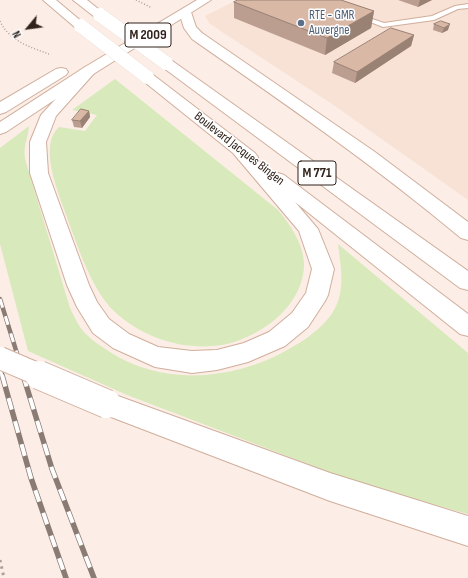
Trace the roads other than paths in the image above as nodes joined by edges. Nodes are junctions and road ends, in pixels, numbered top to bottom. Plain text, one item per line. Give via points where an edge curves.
1 (49, 0) edge
2 (79, 0) edge
3 (205, 0) edge
4 (468, 6) edge
5 (159, 12) road end
6 (185, 12) junction
7 (348, 12) edge
8 (87, 62) junction
9 (0, 109) edge
10 (6, 125) edge
11 (238, 148) junction
12 (468, 233) edge
13 (468, 282) edge
14 (468, 327) edge
15 (0, 358) edge
16 (468, 531) edge

1 - 11 main road, Boulevard Jacques Bingen / M 771, bridge
2 - 13 main road, Boulevard Jacques Bingen / M 771, bridge
3 - 6 main road, M 2009
4 - 7 lane via 457,7 434,18 384,25
5 - 8 main road, M 2009
6 - 8 main road, M 2009
6 - 12 main road via 190,28 197,36 360,149
8 - 9 main road, M 2009
8 - 10 main road, M 2009
8 - 11 main road via 49,115 38,142 39,173 88,307 101,326 121,341 154,357 192,362 217,360 248,352 277,339 300,320 317,295 323,269 308,229
11 - 14 main road, Boulevard Jacques Bingen / M 771
15 - 16 main road, bridge via 107,404 330,486

